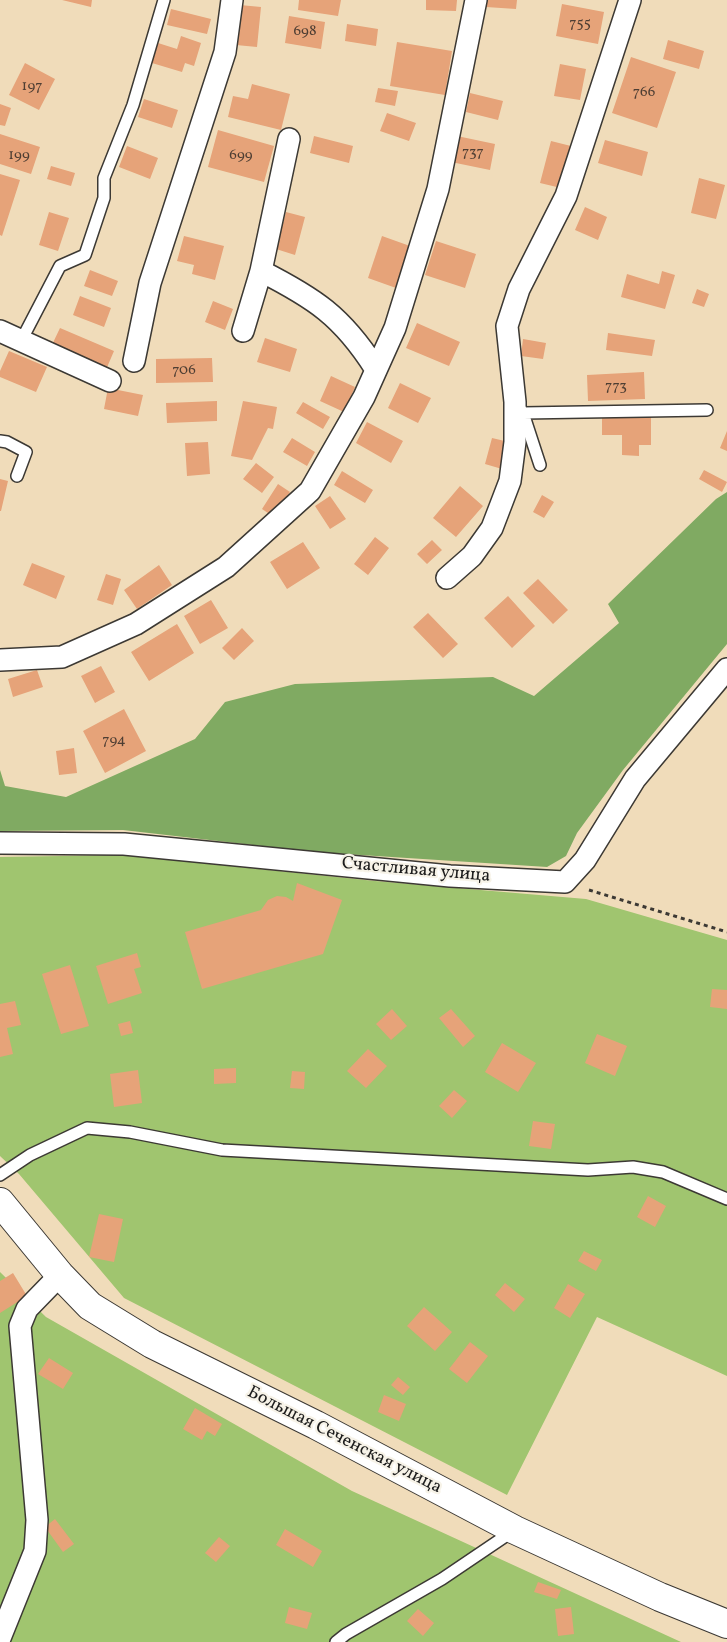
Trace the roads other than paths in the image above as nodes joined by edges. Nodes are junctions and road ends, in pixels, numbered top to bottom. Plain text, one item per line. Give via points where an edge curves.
1 (164, 0) edge
2 (232, 0) edge
3 (476, 0) edge
4 (630, 0) edge
5 (289, 140) dead end
6 (261, 271) junction
7 (0, 331) edge
8 (243, 331) dead end
9 (21, 341) junction
10 (134, 361) dead end
11 (375, 368) junction
12 (110, 381) dead end
13 (519, 407) junction
14 (707, 410) dead end
15 (0, 441) edge
16 (540, 466) dead end
17 (17, 476) dead end
18 (447, 578) dead end
19 (0, 660) edge
20 (727, 669) edge
21 (0, 843) edge
22 (0, 1176) edge
23 (727, 1199) edge
24 (0, 1202) edge
25 (60, 1275) junction
26 (514, 1530) junction
27 (727, 1624) edge
28 (0, 1638) edge
29 (336, 1642) edge

1 - 9 lane via 133,106 104,178 104,198 85,255 60,266
2 - 10 street via 225,52 150,283
3 - 11 street via 438,189 395,328
4 - 13 street via 566,196 519,289 507,326
5 - 6 street
6 - 8 street
6 - 11 street via 305,293 338,318
7 - 9 street
9 - 12 street
11 - 19 street via 364,396 310,490 226,567 136,624 62,657
13 - 14 lane
13 - 16 lane
13 - 18 street via 510,481 492,528 472,556
15 - 17 lane via 26,452
20 - 21 street, Счастливая улица via 635,779 585,860 565,882 450,876 124,844
22 - 23 lane via 30,1155 87,1128 130,1132 222,1150 588,1170 633,1167 663,1172
24 - 25 street, Большая Сеченская улица
25 - 26 street, Большая Сеченская улица via 90,1306 152,1344 316,1425
25 - 28 street via 27,1309 20,1326 37,1520 36,1543
26 - 27 street, Большая Сеченская улица
26 - 29 lane via 442,1579

